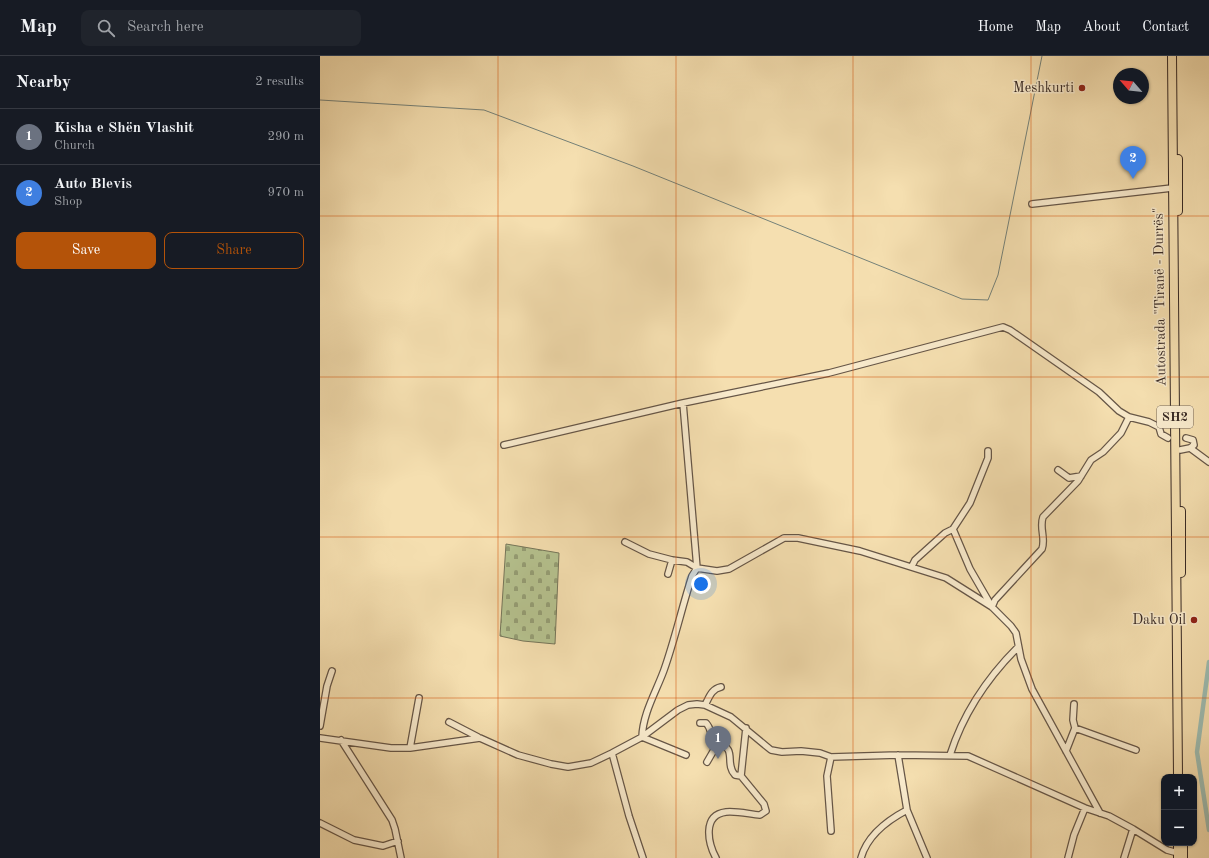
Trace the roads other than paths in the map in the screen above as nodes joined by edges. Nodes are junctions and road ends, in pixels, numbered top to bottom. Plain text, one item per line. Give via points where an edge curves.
1 (1172, 56) edge
2 (1177, 56) edge
3 (1172, 188) junction
4 (1032, 204) dead end
5 (683, 403) junction
6 (1175, 416) junction
7 (1129, 417) junction
8 (1159, 427) junction
9 (1168, 438) dead end
10 (1186, 438) dead end
11 (504, 445) dead end
12 (1190, 448) junction
13 (1180, 450) junction
14 (988, 451) dead end
15 (1209, 462) edge
16 (1058, 470) dead end
17 (1081, 476) junction
18 (953, 529) junction
19 (625, 542) dead end
20 (672, 560) junction
21 (912, 566) junction
22 (697, 568) junction
23 (668, 574) dead end
24 (992, 607) junction
25 (1018, 647) junction
26 (332, 671) dead end
27 (721, 687) dead end
28 (419, 698) dead end
29 (1074, 704) dead end
30 (705, 705) junction
31 (449, 722) dead end
32 (700, 723) dead end
33 (320, 726) edge
34 (746, 728) junction
35 (1075, 728) junction
36 (642, 737) junction
37 (320, 738) edge
38 (480, 738) junction
39 (341, 740) junction
40 (718, 743) junction
41 (410, 748) junction
42 (1136, 750) dead end
43 (1066, 751) junction
44 (612, 753) junction
45 (686, 755) dead end
46 (898, 755) junction
47 (950, 755) junction
48 (831, 757) junction
49 (707, 762) dead end
50 (1178, 774) edge
51 (1183, 774) edge
52 (741, 776) junction
53 (1084, 808) junction
54 (907, 810) junction
55 (1100, 813) junction
56 (320, 823) edge
57 (1133, 829) junction
58 (831, 831) dead end
59 (398, 841) junction
60 (1178, 846) edge
61 (1182, 846) edge
62 (1179, 856) edge
63 (401, 858) edge
64 (643, 858) edge
65 (716, 858) edge
66 (861, 858) edge
67 (927, 858) edge
68 (1068, 858) edge
69 (1124, 858) edge

1 - 3 highway, Autostrada "Tiranë - Durrës" / SH2
2 - 13 highway, Autostrada "Tiranë - Durrës" / SH2
3 - 4 street
3 - 6 highway, Autostrada "Tiranë - Durrës" / SH2
5 - 7 street via 829,373 1003,328 1010,330 1099,392
5 - 11 street
5 - 22 street
6 - 8 street via 1165,420
6 - 50 highway, Autostrada "Tiranë - Durrës" / SH2
7 - 8 street
7 - 17 street via 1121,433 1103,452 1091,460
8 - 9 street via 1161,434
10 - 12 street via 1194,442
12 - 13 street
12 - 15 street
13 - 51 highway, Autostrada "Tiranë - Durrës" / SH2
14 - 18 street via 988,458 970,503
16 - 17 street via 1069,478
17 - 24 street via 1043,517 1040,524 1044,542 1042,548 995,600
18 - 21 street via 930,546
18 - 24 street via 970,569
19 - 20 street via 649,554
20 - 22 street via 687,562
20 - 23 street
21 - 22 street via 860,551 791,538 777,542 729,569 716,571
21 - 24 street via 946,578
22 - 36 street via 692,576 663,672 647,710
24 - 25 street via 1016,633
25 - 43 street via 1032,690
25 - 47 street via 1004,661 967,714 957,732
26 - 33 street
27 - 30 street via 710,694
28 - 41 street
29 - 35 street
30 - 34 street via 731,717
30 - 36 street via 688,705 678,710
31 - 38 street
32 - 40 street via 706,723 711,728 712,736
34 - 48 street via 776,752 801,751
34 - 52 street
35 - 42 street
35 - 43 street
36 - 44 street
36 - 45 street
37 - 39 street
38 - 41 street
38 - 44 street via 518,755 568,767 590,763
39 - 41 street via 391,748
39 - 59 street via 392,820
40 - 49 street
40 - 52 street via 729,749 731,771
43 - 55 street
44 - 64 street via 628,816
46 - 47 street
46 - 48 street
46 - 54 street
47 - 53 street via 968,756 982,761
48 - 58 street via 827,776
52 - 65 street via 764,804 766,811 760,815 726,812 718,814 708,831
53 - 55 street
53 - 68 street
54 - 66 street via 882,826 864,849
54 - 67 street
55 - 57 street
56 - 59 street via 354,840 383,846
57 - 62 street
57 - 69 street
59 - 63 street
60 - 62 highway
61 - 62 highway

